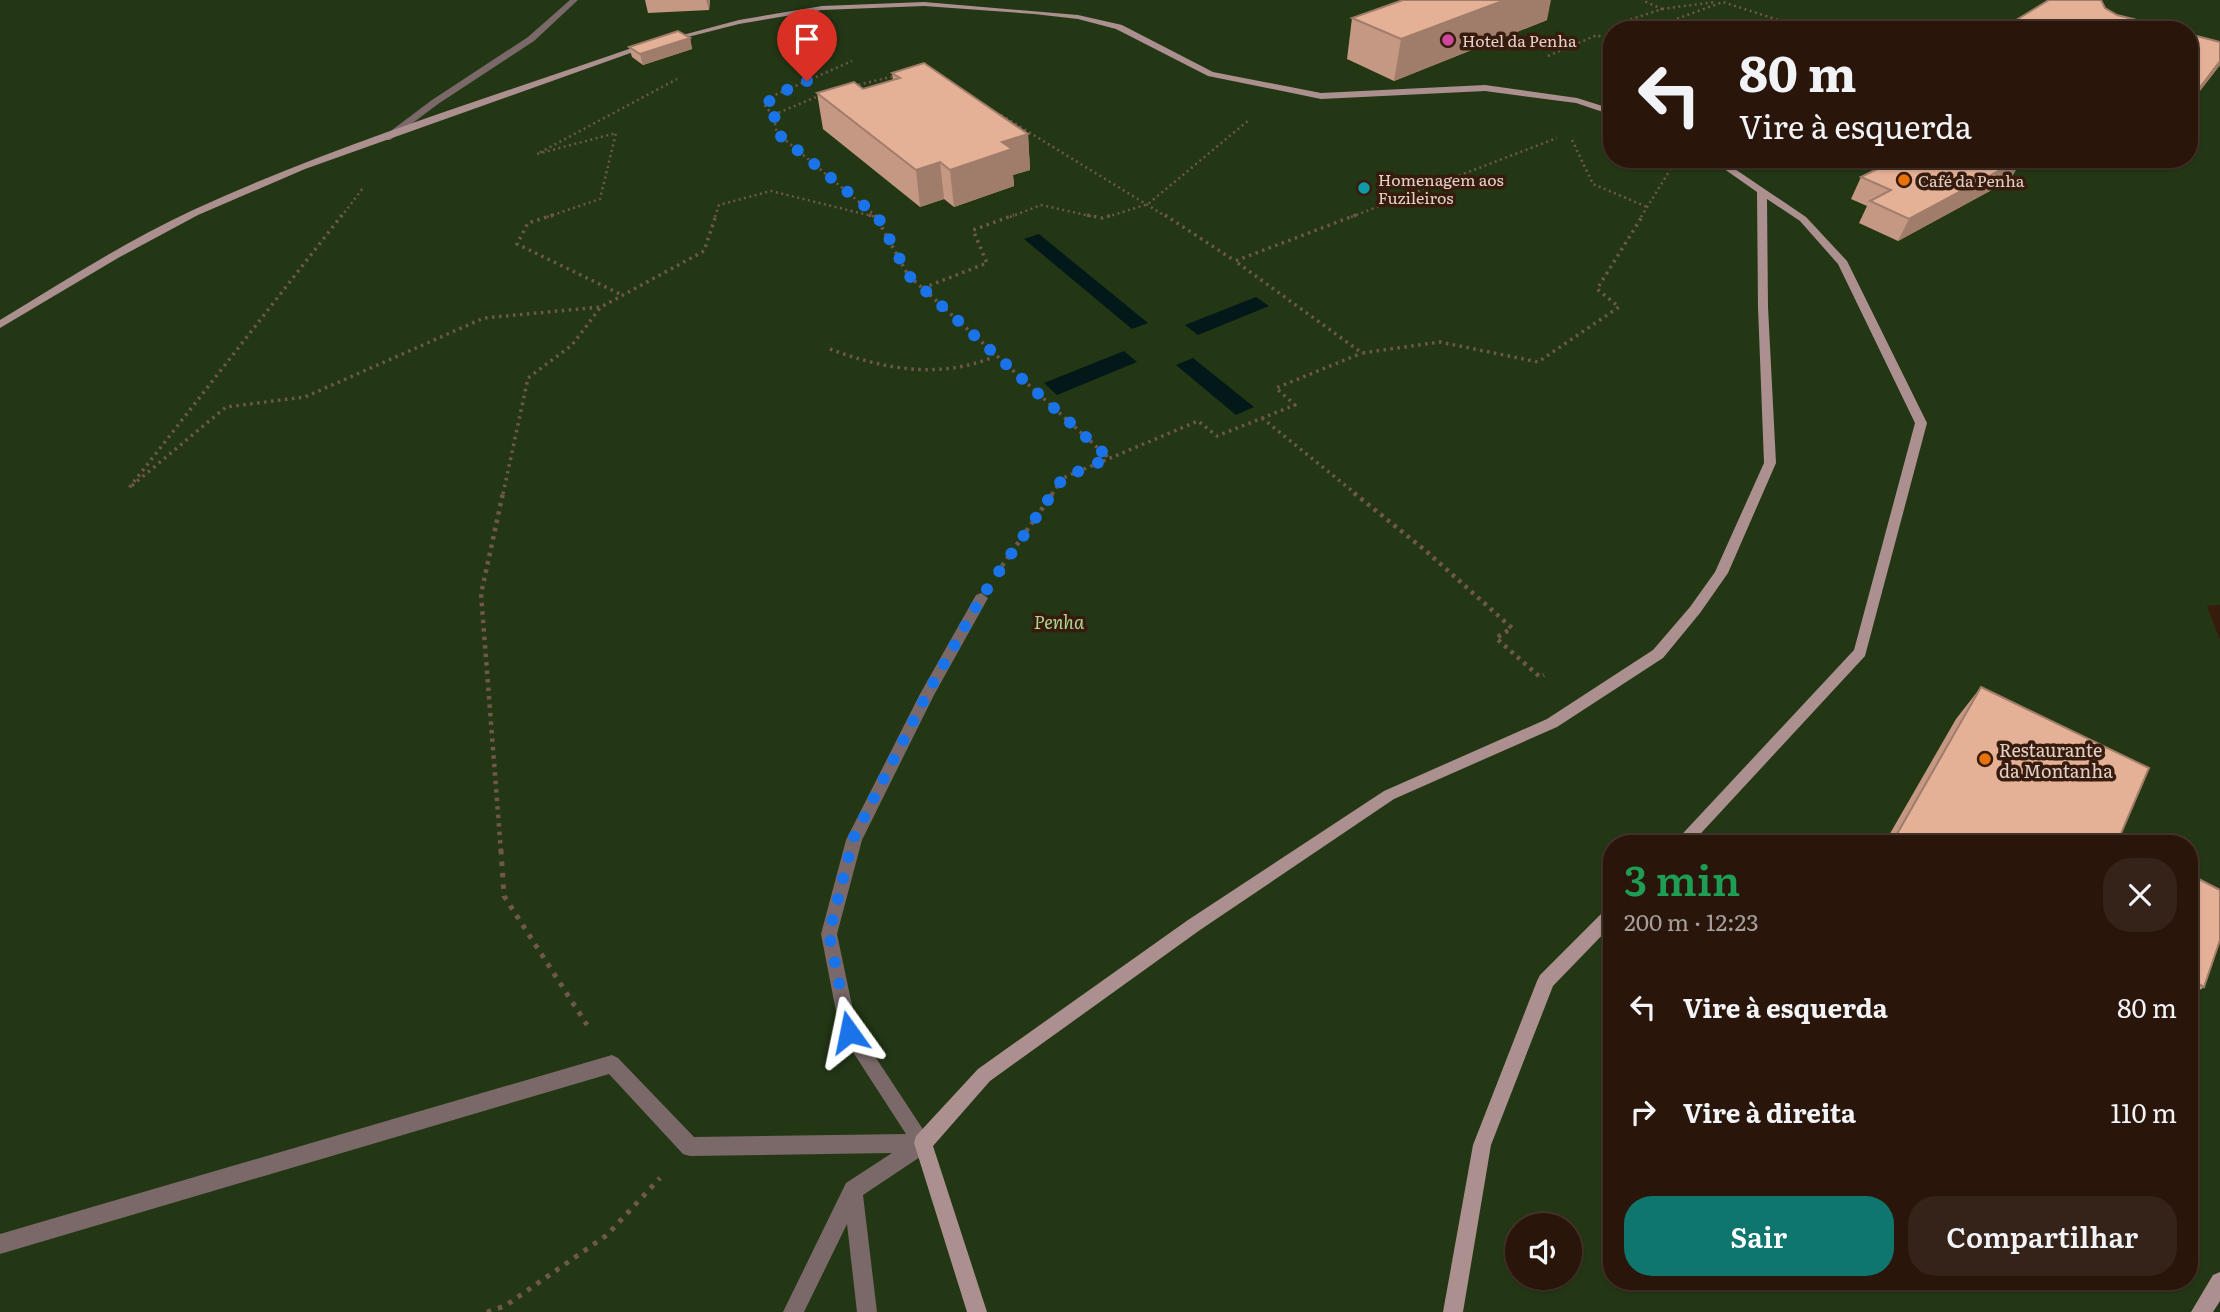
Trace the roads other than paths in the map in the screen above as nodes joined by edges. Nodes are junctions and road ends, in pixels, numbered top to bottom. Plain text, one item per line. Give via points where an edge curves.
1 (574, 0) edge
2 (1603, 110) edge
3 (387, 138) junction
4 (1728, 168) edge
5 (1762, 190) junction
6 (0, 326) edge
7 (981, 598) road end
8 (1689, 835) edge
9 (1603, 923) edge
10 (923, 1143) junction
11 (853, 1190) junction
12 (0, 1244) edge
13 (2220, 1282) edge
14 (793, 1312) edge
15 (867, 1312) edge
16 (978, 1312) edge
17 (1453, 1312) edge
18 (2201, 1312) edge

1 - 3 street via 531,39
2 - 3 street via 1485,88 1321,96 1211,74 1119,27 1078,17 924,4 822,8 739,22 647,45
3 - 6 street via 302,167 195,213
4 - 5 street
5 - 8 street via 1803,219 1843,263 1922,423 1860,652
5 - 10 street via 1770,463 1721,573 1658,654 1552,723 1389,795 1354,818 984,1075
7 - 10 street via 853,839 829,934 849,1032
9 - 17 street via 1546,981 1482,1145
10 - 11 street
10 - 12 street via 690,1147 612,1064
10 - 16 street
11 - 14 street
11 - 15 street
13 - 18 street

